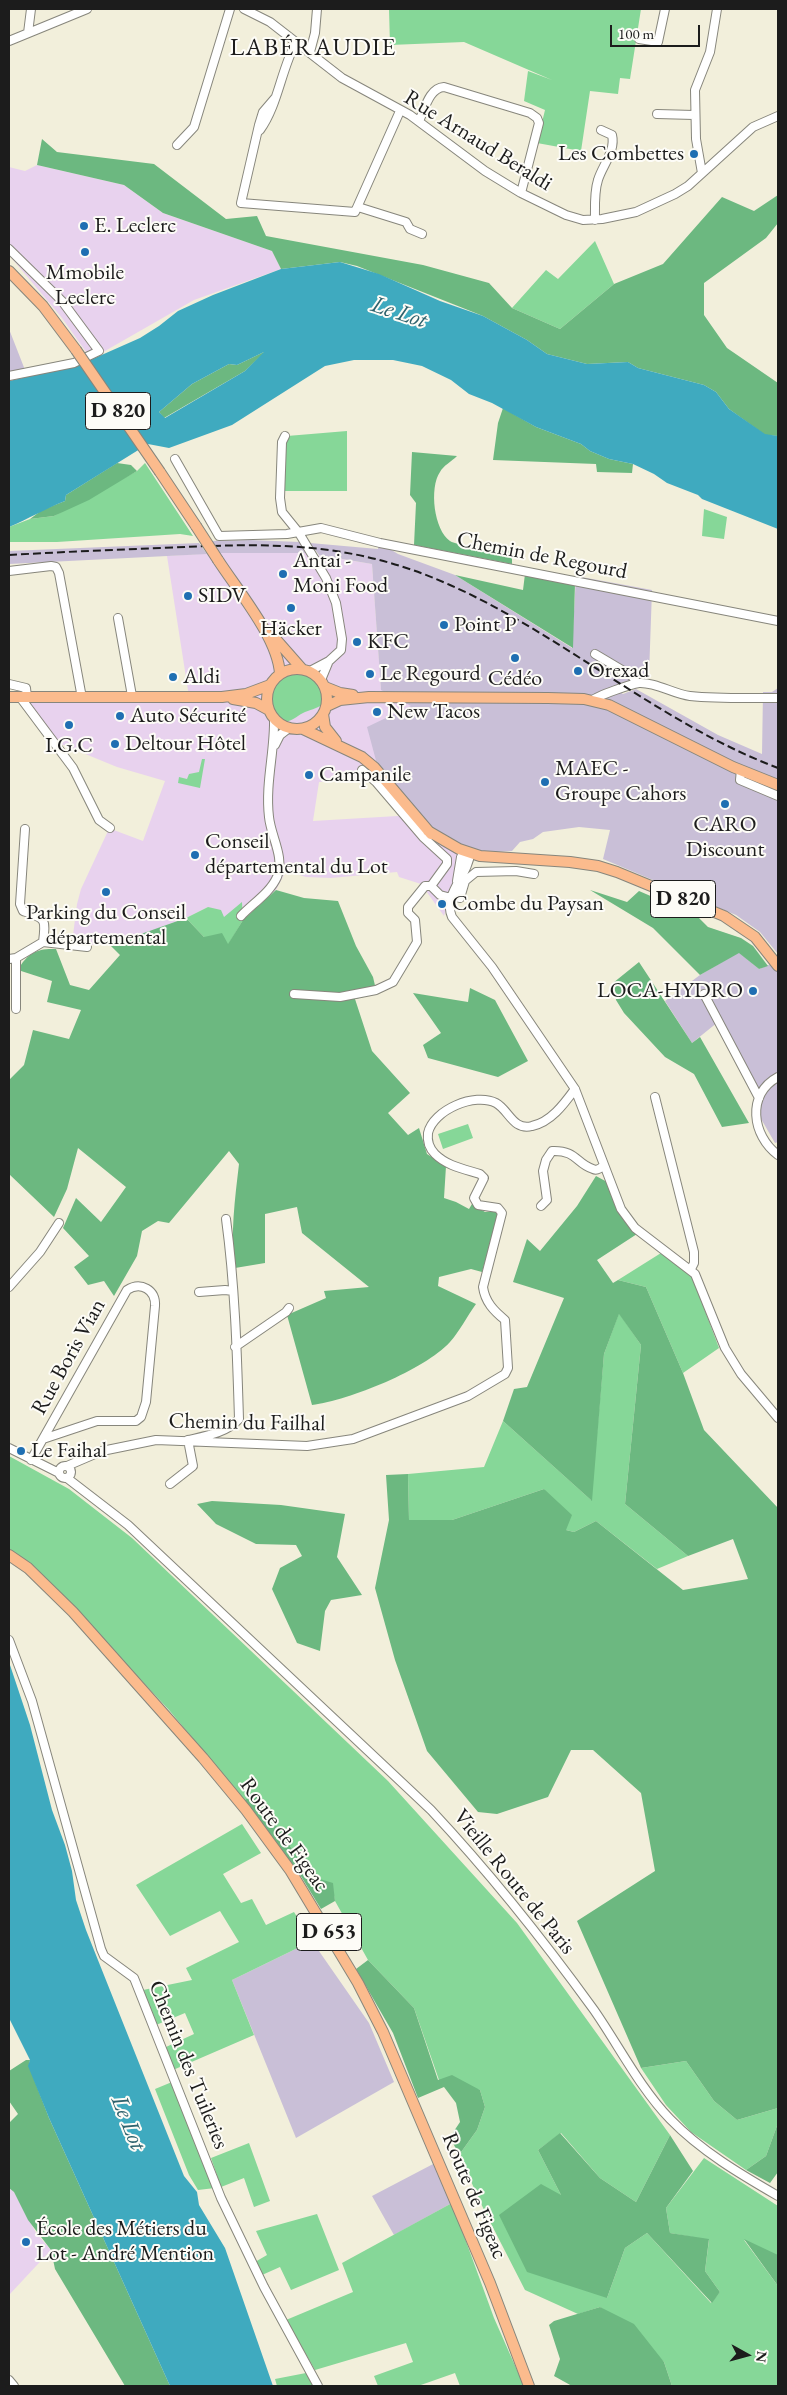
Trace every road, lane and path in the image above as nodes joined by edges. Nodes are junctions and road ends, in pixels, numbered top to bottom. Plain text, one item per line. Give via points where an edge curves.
1 (31, 9) edge
2 (87, 9) edge
3 (230, 9) edge
4 (244, 9) edge
5 (317, 9) edge
6 (664, 9) edge
7 (717, 9) edge
8 (28, 33) junction
9 (639, 39) dead end
10 (9, 41) edge
11 (296, 42) junction
12 (310, 52) junction
13 (400, 111) junction
14 (657, 114) dead end
15 (694, 115) junction
16 (778, 116) edge
17 (419, 122) junction
18 (601, 130) dead end
19 (177, 145) dead end
20 (702, 173) junction
21 (521, 193) junction
22 (358, 207) junction
23 (595, 220) junction
24 (422, 234) dead end
25 (9, 249) edge
26 (9, 271) edge
27 (9, 376) edge
28 (285, 436) dead end
29 (175, 459) dead end
30 (299, 533) junction
31 (9, 571) edge
32 (250, 608) junction
33 (118, 618) dead end
34 (778, 621) edge
35 (595, 654) dead end
36 (329, 661) junction
37 (306, 670) junction
38 (280, 674) junction
39 (323, 683) junction
40 (637, 683) junction
41 (9, 684) edge
42 (270, 685) junction
43 (618, 691) junction
44 (132, 696) junction
45 (9, 697) edge
46 (24, 697) junction
47 (222, 697) junction
48 (369, 697) junction
49 (82, 698) junction
50 (778, 698) edge
51 (593, 700) junction
52 (609, 704) junction
53 (325, 710) junction
54 (271, 714) junction
55 (289, 728) junction
56 (303, 729) junction
57 (342, 747) junction
58 (272, 752) junction
59 (362, 770) dead end
60 (741, 770) junction
61 (778, 785) edge
62 (778, 796) edge
63 (110, 828) dead end
64 (25, 829) dead end
65 (467, 857) junction
66 (534, 874) dead end
67 (431, 886) junction
68 (454, 898) junction
69 (240, 916) dead end
70 (44, 942) junction
71 (87, 947) dead end
72 (12, 958) edge
73 (778, 966) edge
74 (294, 994) dead end
75 (704, 994) dead end
76 (16, 1009) dead end
77 (778, 1077) edge
78 (575, 1089) junction
79 (655, 1097) dead end
80 (759, 1098) junction
81 (778, 1155) edge
82 (604, 1165) junction
83 (541, 1206) dead end
84 (226, 1219) dead end
85 (59, 1223) dead end
86 (691, 1269) junction
87 (9, 1287) edge
88 (233, 1291) junction
89 (199, 1292) dead end
90 (289, 1308) dead end
91 (236, 1347) junction
92 (778, 1418) edge
93 (43, 1439) junction
94 (188, 1440) junction
95 (9, 1448) edge
96 (31, 1460) junction
97 (66, 1471) junction
98 (170, 1484) dead end
99 (9, 1555) edge
100 (9, 1640) edge
101 (778, 2196) edge
102 (9, 2380) edge
103 (14, 2386) edge
104 (318, 2386) edge
105 (529, 2386) edge

1 - 8 street
2 - 8 street
3 - 19 street via 194,127
4 - 11 street, Rue Arnaud Beraldi via 270,22
5 - 12 street
6 - 9 street via 658,42
7 - 15 street via 710,52 696,84
8 - 10 street
11 - 12 street, Rue Arnaud Beraldi
11 - 22 street via 286,60 266,121 255,136 241,203 355,212
12 - 13 street, Rue Arnaud Beraldi via 342,78
13 - 17 street, Rue Arnaud Beraldi
13 - 22 street
14 - 15 street
15 - 20 street
16 - 20 street, Rue Arnaud Beraldi via 753,128
17 - 21 street, Rue Arnaud Beraldi via 485,171
17 - 21 street via 432,92 444,87 530,113 539,123
18 - 23 street via 613,138 598,179
20 - 23 street, Rue Arnaud Beraldi via 651,207
21 - 23 street, Rue Arnaud Beraldi via 566,215
22 - 24 street via 406,222 410,229
25 - 27 street via 62,301 99,351 74,363
26 - 32 main road, D 820, bridge via 43,306 76,350
28 - 30 street via 282,442 282,512
29 - 30 street, Chemin de Regourd via 219,536
30 - 34 street, Chemin de Regourd via 312,528 327,528 380,543
30 - 36 street via 326,578 336,603 342,646
31 - 49 street via 52,566 59,573
32 - 37 main road, D 820
32 - 38 main road, D 820 via 274,645
33 - 44 street
35 - 40 street via 632,676
36 - 37 street
36 - 39 street
37 - 38 main road via 287,670
37 - 39 main road
38 - 42 main road
39 - 48 main road via 340,693
39 - 53 main road
40 - 43 street
40 - 50 street via 689,696
41 - 46 street via 26,688
42 - 47 main road via 246,694
42 - 54 main road
43 - 51 street via 601,694
43 - 52 street
44 - 47 main road
44 - 49 main road
45 - 46 main road
46 - 49 main road
46 - 63 street via 73,768 100,820
47 - 54 main road via 256,703
48 - 51 main road
48 - 53 main road via 340,700
51 - 52 main road
52 - 60 main road
53 - 56 main road via 318,721
53 - 57 main road, D 820 via 328,733
54 - 55 main road
54 - 58 street
55 - 56 main road
55 - 58 street via 280,735
56 - 57 main road, D 820
57 - 65 main road, D 820 via 374,767 440,844
58 - 69 street via 268,778 269,819 279,871 266,893
59 - 67 street via 447,859 447,864
60 - 61 main road
60 - 62 street via 740,780
64 - 70 street via 20,904 23,911 42,918 46,923
65 - 68 street
65 - 73 main road, D 820 via 496,865 547,861 598,866 724,916 755,937
66 - 68 street via 476,872
67 - 68 street via 440,895
67 - 74 street via 425,886 408,907 408,914 415,920 416,942 393,982 376,990 340,997
68 - 78 street via 450,909 452,917 492,967
70 - 71 street
70 - 72 street
72 - 76 street
75 - 80 street
77 - 80 street via 767,1083
78 - 82 street
78 - 94 street, Chemin du Failhal via 550,1117 530,1127 518,1125 496,1103 483,1100 447,1110 433,1122 428,1132 429,1146 446,1163 484,1178 474,1198 478,1205 498,1208 502,1213 483,1287 484,1297 505,1320 508,1368 505,1374 468,1396 353,1439 307,1446 212,1444
79 - 86 street via 694,1252
80 - 81 street via 756,1111 758,1130
82 - 83 street via 593,1170 571,1154 552,1151 544,1165 547,1200
82 - 86 street via 626,1218
84 - 88 street
85 - 87 street via 40,1252
86 - 92 street via 725,1348 741,1374
88 - 89 street
88 - 91 street
90 - 91 street
91 - 94 street via 239,1419 214,1434
93 - 93 street, Rue Boris Vian via 127,1290 132,1286 146,1289 156,1298 146,1402 141,1417 136,1421 97,1420
93 - 96 street, Rue Boris Vian
94 - 97 street, Chemin du Failhal via 156,1440 102,1451 78,1461
94 - 98 street via 193,1466
95 - 96 street
96 - 97 street
97 - 101 street, Vieille Route de Paris via 86,1493 128,1525 207,1598 458,1838 551,1954 671,2120 710,2154
99 - 105 main road, Route de Figeac / D 653 via 28,1568 73,1612 203,1758 290,1870 358,1983 383,2032 490,2283
100 - 104 street, Chemin des Tuileries via 35,1710 104,1956 134,1978 221,2198 264,2287
102 - 103 street

